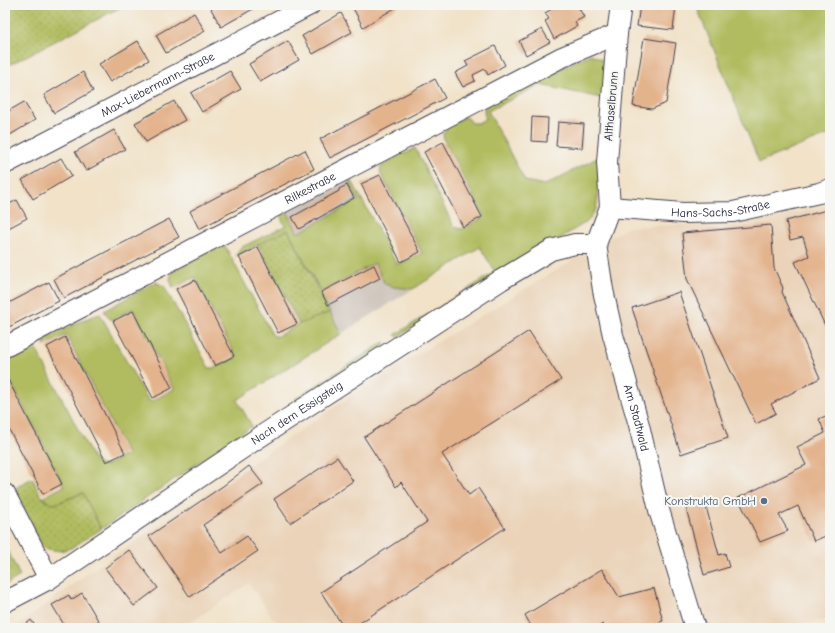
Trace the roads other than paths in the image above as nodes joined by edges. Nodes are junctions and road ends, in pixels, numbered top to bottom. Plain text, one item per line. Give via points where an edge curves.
1 (310, 5) edge
2 (621, 5) edge
3 (617, 34) junction
4 (5, 164) edge
5 (830, 189) edge
6 (610, 207) junction
7 (596, 244) junction
8 (5, 347) edge
9 (5, 494) edge
10 (49, 579) junction
11 (5, 602) edge
12 (696, 628) edge

1 - 4 street, Max-Liebermann-Straße
2 - 3 street, Althaselbrunn
3 - 6 street, Althaselbrunn via 607,162
3 - 8 street, Rilkestraße via 560,58
5 - 6 street, Hans-Sachs-Straße via 733,212 683,213
6 - 7 street, Am Stadtwald
7 - 10 street, Nach dem Essigsteig via 575,244 551,250 501,280 246,446
7 - 12 street, Am Stadtwald via 613,334 639,425 659,510
9 - 10 street
10 - 11 street, Nach dem Essigsteig

